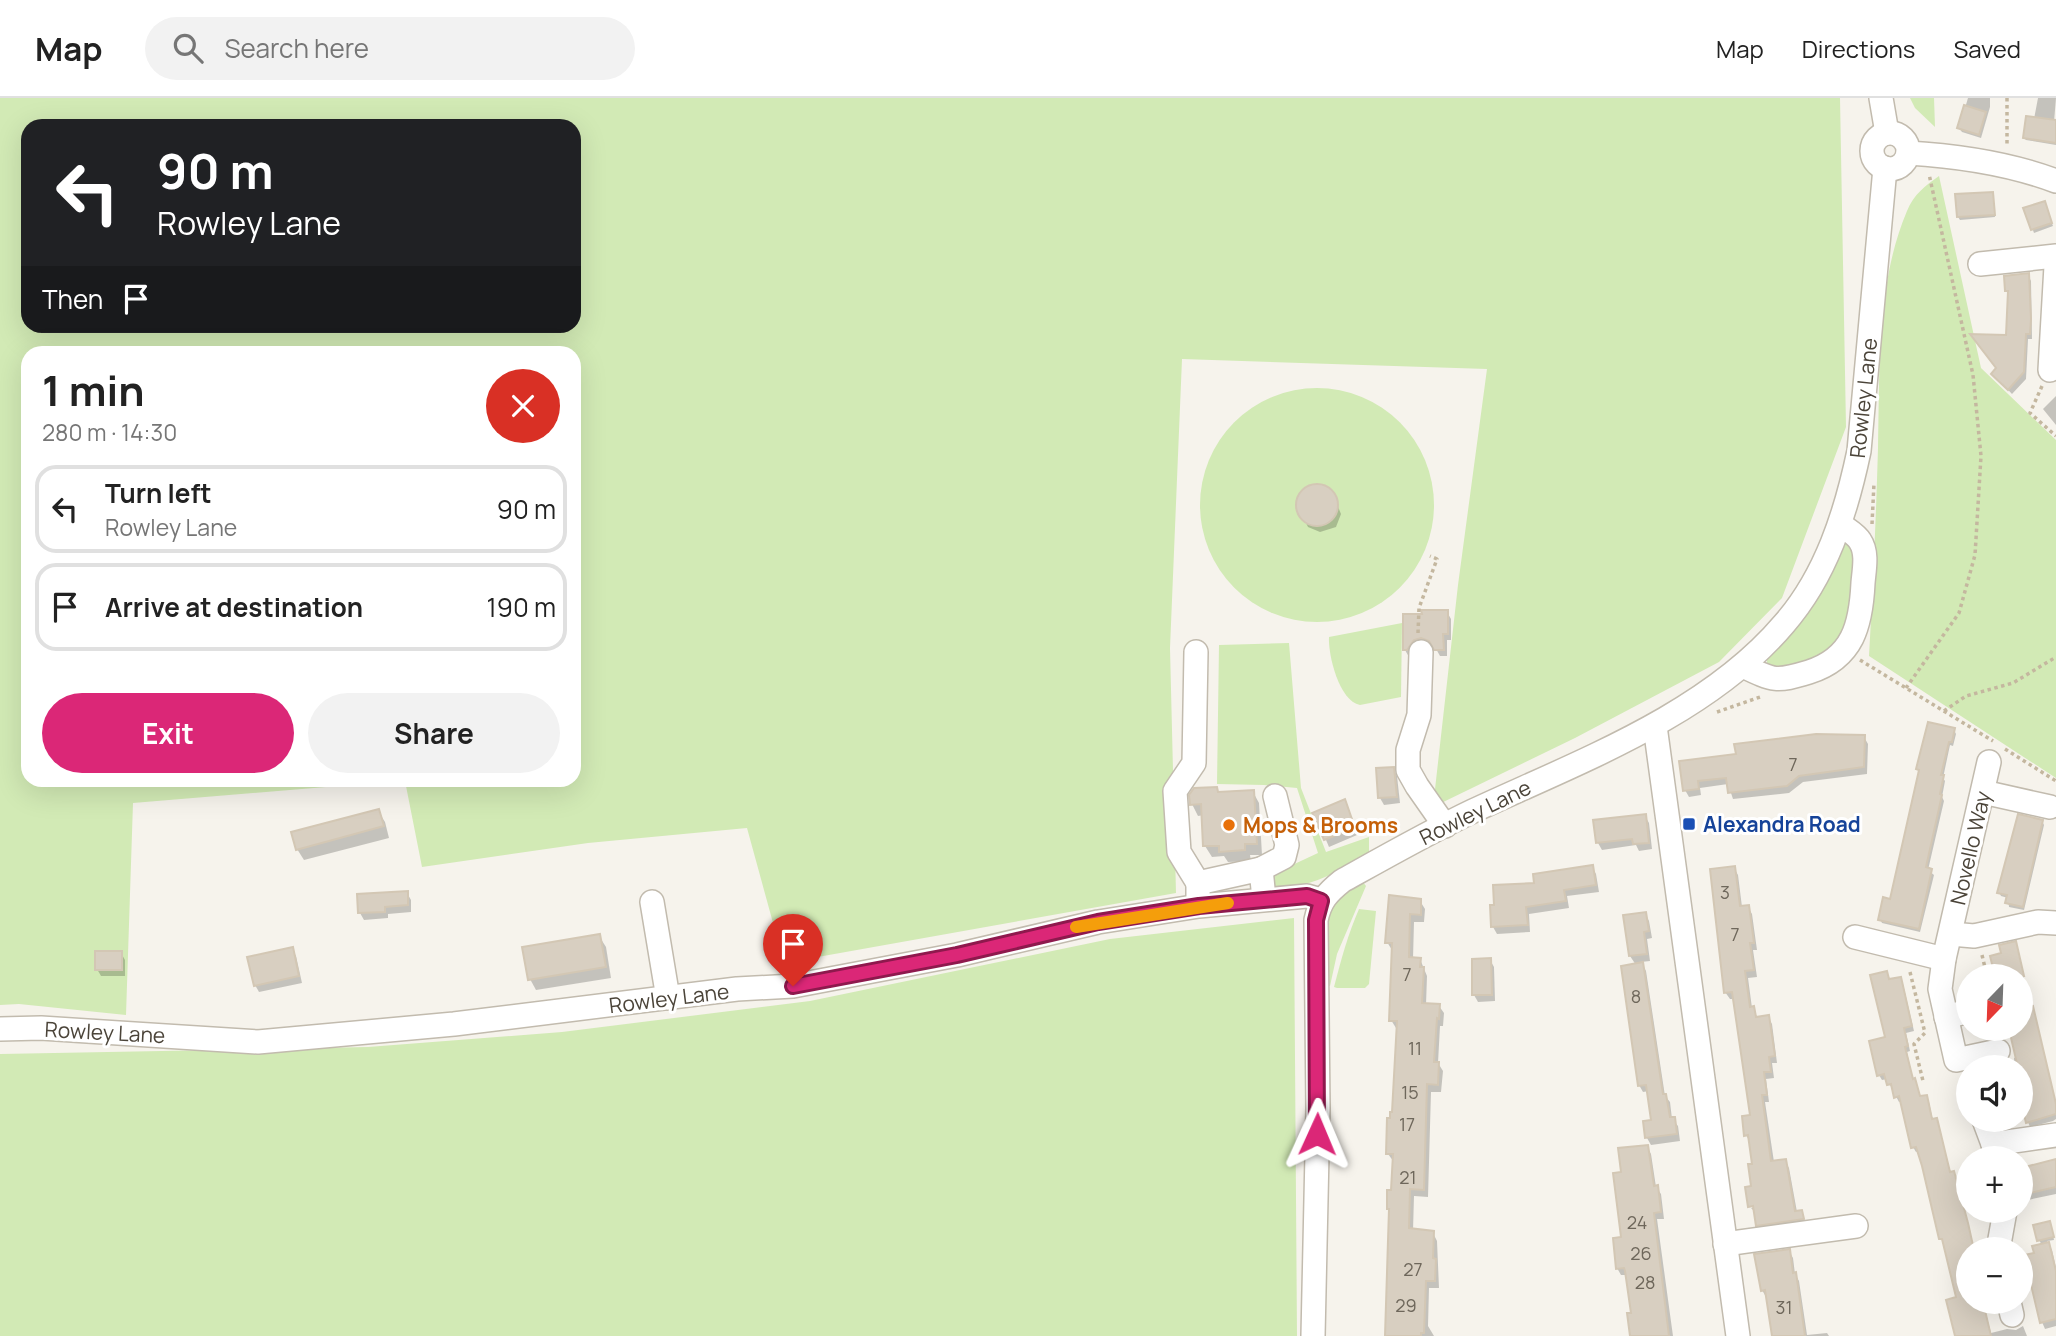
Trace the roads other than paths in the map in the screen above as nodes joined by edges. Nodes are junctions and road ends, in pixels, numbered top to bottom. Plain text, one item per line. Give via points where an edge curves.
1 (1881, 98) edge
2 (1887, 132) junction
3 (1918, 154) junction
4 (1885, 169) junction
5 (2056, 181) edge
6 (2056, 256) edge
7 (1980, 264) dead end
8 (2056, 266) edge
9 (2054, 301) edge
10 (2054, 343) edge
11 (2050, 370) road end
12 (1840, 524) junction
13 (1196, 652) dead end
14 (1421, 652) road end
15 (1743, 666) junction
16 (1655, 726) junction
17 (1996, 751) road end
18 (1983, 792) junction
19 (1275, 796) dead end
20 (2050, 807) dead end
21 (1445, 826) junction
22 (1261, 869) junction
23 (1198, 883) junction
24 (1264, 899) junction
25 (1321, 901) junction
26 (652, 902) dead end
27 (1199, 906) junction
28 (2056, 922) edge
29 (1951, 933) junction
30 (1855, 937) dead end
31 (1944, 959) junction
32 (668, 998) junction
33 (1956, 1014) edge
34 (1946, 1017) junction
35 (0, 1029) edge
36 (1998, 1051) dead end
37 (2056, 1135) edge
38 (2010, 1146) edge
39 (1856, 1226) dead end
40 (1725, 1244) junction
41 (1313, 1336) edge
42 (1738, 1336) edge

1 - 2 street
2 - 3 street via 1902,137
2 - 4 street via 1876,138 1871,150
3 - 4 street
3 - 5 street via 2003,164
4 - 12 street, Rowley Lane via 1859,451
6 - 7 street
8 - 9 street
9 - 10 street
10 - 11 street
12 - 15 street, Rowley Lane via 1810,590
12 - 15 street via 1860,540 1865,553 1862,605 1852,641 1840,657 1822,668 1783,680
13 - 23 street via 1194,763 1175,791 1180,852
14 - 21 street via 1419,715 1408,750 1408,770
15 - 16 street, Rowley Lane
16 - 21 street, Rowley Lane
16 - 40 street
17 - 18 street, Novello Way
18 - 20 street
18 - 29 street, Novello Way
19 - 22 street via 1287,845 1284,857
21 - 25 street, Rowley Lane via 1342,881
22 - 23 street
22 - 24 street
23 - 27 street
24 - 25 street, Rowley Lane via 1307,896
24 - 27 street, Rowley Lane
25 - 41 street via 1316,920
26 - 32 street
27 - 32 street, Rowley Lane via 1098,922 793,986
28 - 29 street, Novello Way via 1975,936
29 - 31 street, Novello Way
30 - 31 street
31 - 34 street, Novello Way via 1940,989
32 - 35 street, Rowley Lane via 258,1042
33 - 34 street
34 - 36 street, Novello Way via 1955,1060
37 - 38 street
39 - 40 street
40 - 42 street

